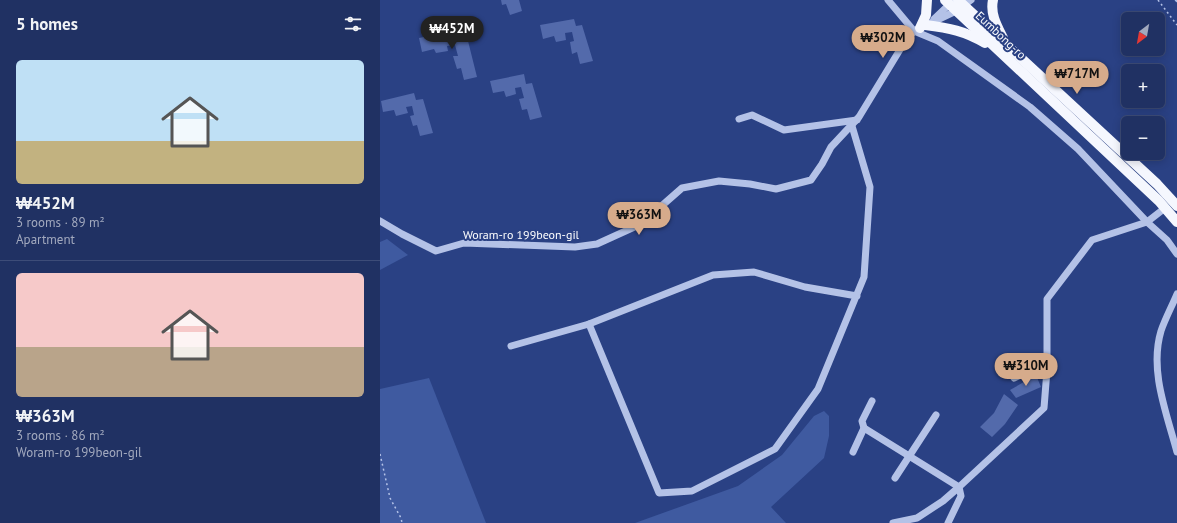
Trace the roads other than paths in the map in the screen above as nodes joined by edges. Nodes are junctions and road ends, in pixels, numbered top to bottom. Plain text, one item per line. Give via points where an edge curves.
1 (888, 0) edge
2 (927, 0) edge
3 (993, 0) edge
4 (957, 3) edge
5 (922, 27) junction
6 (1003, 48) junction
7 (858, 118) junction
8 (739, 119) dead end
9 (852, 126) junction
10 (1177, 206) edge
11 (1165, 208) junction
12 (380, 221) edge
13 (1148, 222) junction
14 (1177, 222) edge
15 (1177, 254) edge
16 (1177, 294) edge
17 (857, 296) junction
18 (589, 324) junction
19 (511, 346) dead end
20 (1047, 362) junction
21 (1014, 378) dead end
22 (872, 401) dead end
23 (936, 415) dead end
24 (864, 428) junction
25 (853, 452) dead end
26 (1177, 452) edge
27 (910, 456) junction
28 (895, 478) dead end
29 (959, 487) junction
30 (893, 523) edge
31 (948, 523) edge

1 - 5 street
2 - 5 main road
3 - 6 main road via 994,18
4 - 5 street, Woram-ro 199beon-gil
4 - 6 main road, Eumbong-ro
5 - 6 main road via 955,29
5 - 7 street, Woram-ro 199beon-gil via 904,43
5 - 13 street via 1030,107 1078,149
6 - 10 main road, Eumbong-ro via 1157,184
6 - 11 main road, Eumbong-ro
7 - 8 street via 784,130 752,115
7 - 9 street, Woram-ro 199beon-gil
9 - 12 street, Woram-ro 199beon-gil via 831,147 811,180 776,189 719,181 682,188 641,224 597,244 575,247 464,243 436,251
9 - 17 street via 870,187 864,278
11 - 13 street
11 - 14 main road, Eumbong-ro
13 - 15 street
13 - 20 street via 1092,240 1047,298
16 - 26 street via 1161,331 1158,348 1160,387
17 - 18 street via 805,287 754,272 713,275
17 - 18 street via 818,389 775,449 692,491 659,493
18 - 19 street
20 - 21 street
20 - 29 street via 1044,408
22 - 24 street via 862,421
23 - 27 street
24 - 25 street
24 - 27 street
27 - 28 street
27 - 29 street
29 - 30 street via 917,518
29 - 31 street via 961,496

